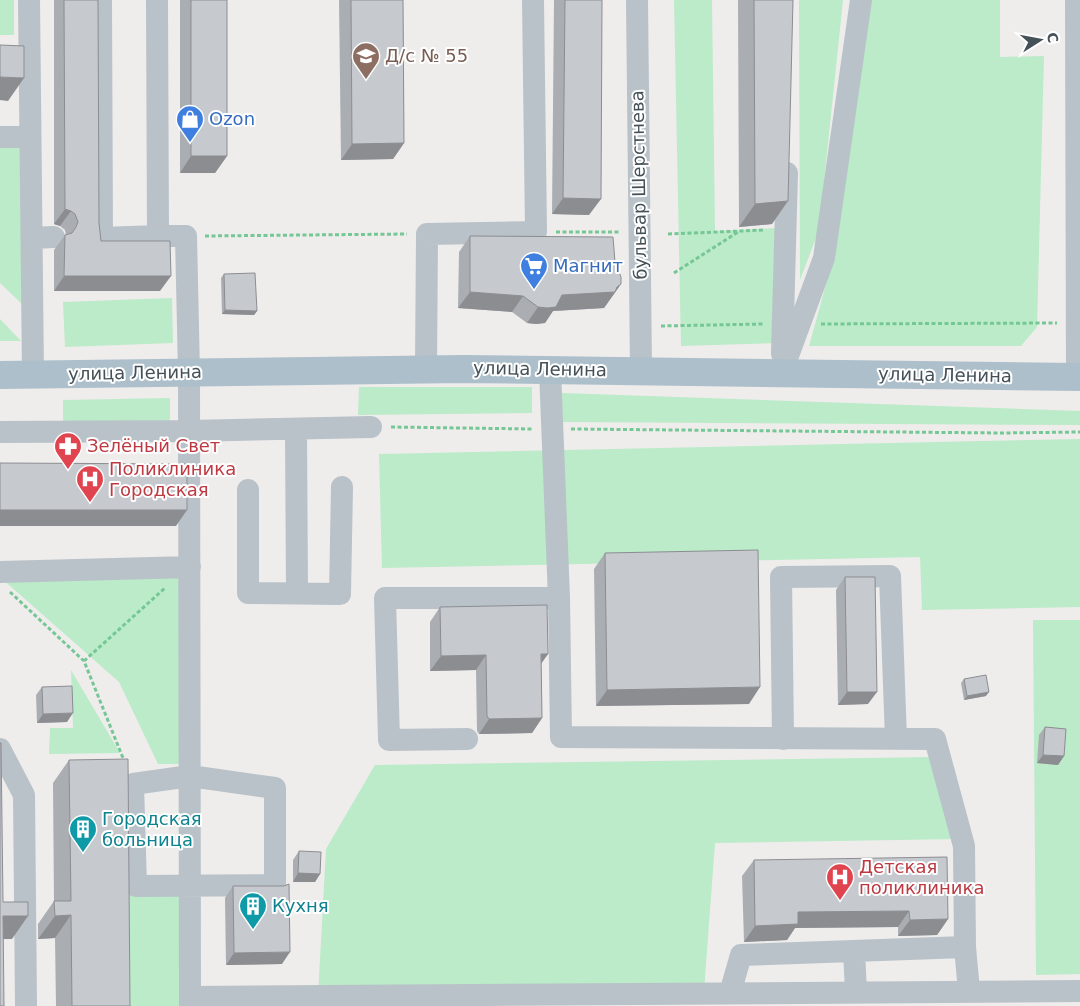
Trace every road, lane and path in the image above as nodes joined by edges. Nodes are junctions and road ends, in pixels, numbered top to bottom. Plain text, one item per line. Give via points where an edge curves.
1 (29, 0) edge
2 (101, 0) edge
3 (157, 0) edge
4 (533, 0) edge
5 (637, 0) edge
6 (861, 0) edge
7 (1076, 0) edge
8 (0, 137) edge
9 (30, 137) junction
10 (787, 150) edge
11 (785, 230) junction
12 (739, 231) junction
13 (536, 232) junction
14 (640, 232) junction
15 (427, 234) junction
16 (668, 234) dead end
17 (158, 236) junction
18 (186, 236) junction
19 (54, 237) dead end
20 (32, 238) junction
21 (674, 274) dead end
22 (1077, 323) junction
23 (791, 324) junction
24 (640, 327) junction
25 (426, 369) junction
26 (550, 370) junction
27 (641, 370) junction
28 (782, 372) junction
29 (189, 373) junction
30 (33, 375) junction
31 (0, 376) edge
32 (1079, 377) edge
33 (371, 427) joint
34 (296, 429) junction
35 (553, 429) junction
36 (189, 431) junction
37 (0, 432) edge
38 (1080, 432) edge
39 (342, 487) dead end
40 (248, 490) dead end
41 (190, 567) junction
42 (4, 581) edge
43 (297, 593) junction
44 (559, 598) junction
45 (84, 661) junction
46 (468, 739) dead end
47 (783, 739) junction
48 (896, 739) junction
49 (0, 749) edge
50 (190, 776) junction
51 (133, 784) junction
52 (190, 886) junction
53 (965, 947) junction
54 (854, 951) junction
55 (1080, 991) edge
56 (856, 992) junction
57 (730, 993) junction
58 (973, 996) edge
59 (442, 1000) edge
60 (190, 1001) edge
61 (288, 1001) edge
62 (26, 1006) edge

1 - 9 street via 20,47
2 - 17 street via 96,237
3 - 17 street
4 - 13 street
5 - 14 street, бульвар Шерстнева
6 - 23 street via 824,258
7 - 22 street
8 - 9 street
9 - 20 street
10 - 11 street
11 - 12 path
11 - 23 street
12 - 16 path
12 - 21 path
13 - 14 path
13 - 15 street
14 - 24 street, бульвар Шерстнева
15 - 18 path
15 - 25 street
17 - 18 street
18 - 29 street
19 - 20 street
20 - 30 street
22 - 23 path
22 - 32 street
23 - 24 path
23 - 28 street
24 - 27 street, бульвар Шерстнева
25 - 26 main road, улица Ленина
25 - 29 main road, улица Ленина
26 - 27 main road, улица Ленина
26 - 35 street
27 - 28 main road, улица Ленина
28 - 32 main road, улица Ленина
29 - 30 main road, улица Ленина
29 - 36 street
30 - 31 main road, улица Ленина
33 - 34 street
33 - 35 path
34 - 36 street
34 - 43 street
35 - 38 path
35 - 44 street
36 - 37 street
36 - 41 street
39 - 43 street via 340,594
40 - 43 street via 248,593
41 - 42 street
41 - 45 path
41 - 50 street
42 - 45 path
44 - 46 street via 385,598 389,740
44 - 47 street via 560,737
45 - 51 path
47 - 48 street
47 - 48 street via 781,577 890,576
48 - 53 street via 935,739 964,846
49 - 62 street via 24,795
50 - 51 street
50 - 52 street
50 - 52 street via 275,788 275,885
51 - 52 street via 136,886
52 - 60 street
53 - 54 street
53 - 58 street
54 - 56 street
54 - 57 street via 741,955
55 - 58 street
56 - 57 street
56 - 58 street
57 - 59 street
59 - 61 street
60 - 61 street

